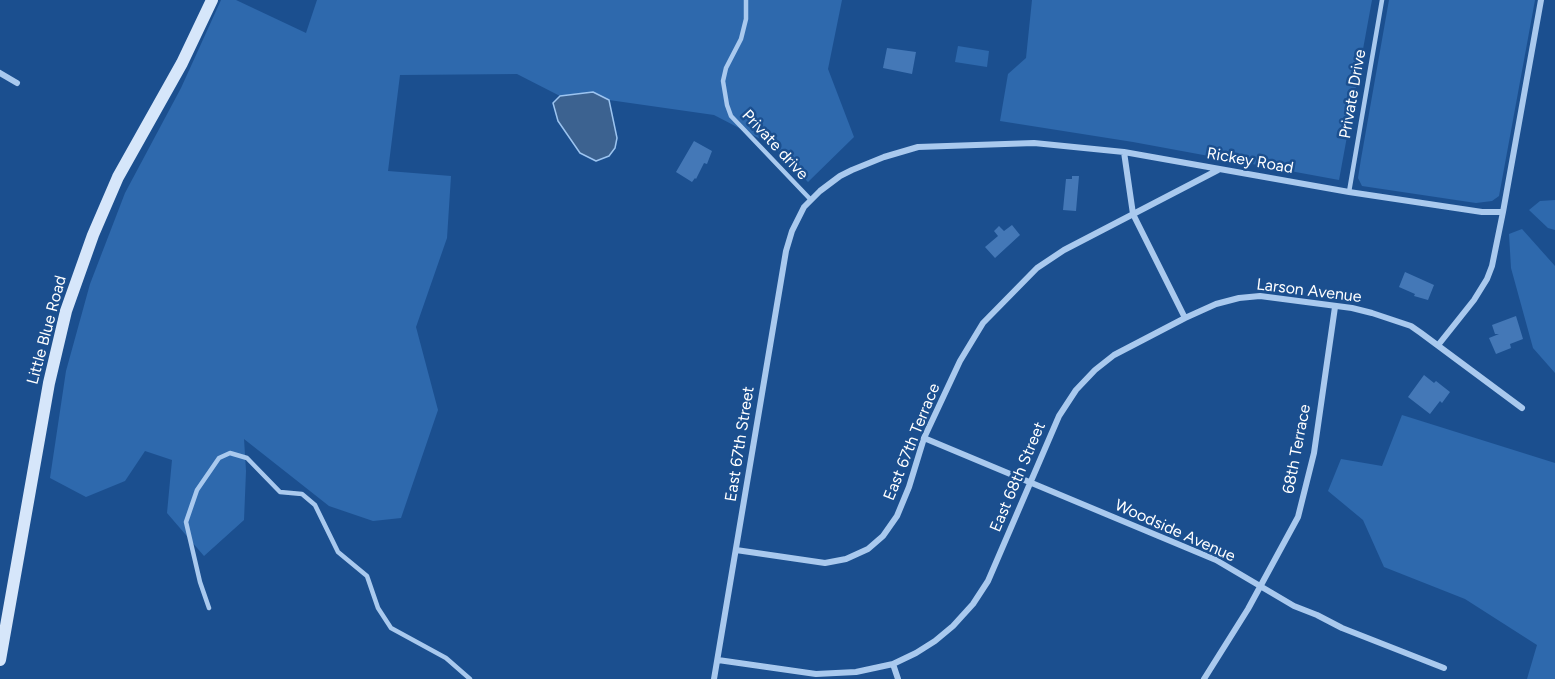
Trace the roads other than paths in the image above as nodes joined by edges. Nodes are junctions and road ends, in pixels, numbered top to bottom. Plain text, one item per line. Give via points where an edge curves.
1 (212, 0) edge
2 (746, 0) edge
3 (1382, 0) edge
4 (1541, 0) edge
5 (0, 73) edge
6 (17, 82) dead end
7 (1124, 152) junction
8 (1219, 169) junction
9 (1349, 192) junction
10 (811, 200) junction
11 (1503, 212) junction
12 (1133, 214) junction
13 (799, 216) joint
14 (1335, 307) junction
15 (1185, 318) junction
16 (1439, 344) junction
17 (1522, 408) dead end
18 (924, 438) junction
19 (1030, 483) junction
20 (736, 550) junction
21 (1260, 587) junction
22 (209, 608) dead end
23 (0, 656) edge
24 (718, 660) junction
25 (893, 663) junction
26 (1444, 668) dead end
27 (470, 679) edge
28 (714, 679) edge
29 (898, 679) edge
30 (1204, 679) edge

1 - 23 street, Little Blue Road via 182,63 118,177 66,311 49,383
2 - 10 lane, Private drive via 741,39 723,81 727,105 731,116
3 - 9 lane, Private Drive
4 - 11 street
5 - 6 street
7 - 8 street, Rickey Road
7 - 10 street, Rickey Road via 1034,143 918,147 852,170
7 - 12 street
8 - 9 street, Rickey Road
8 - 12 street, East 67th Terrace
9 - 11 street, Rickey Road
10 - 13 street, Rickey Road
11 - 16 street via 1487,279
12 - 15 street
12 - 18 street, East 67th Terrace via 1037,268 983,323 960,361
13 - 20 street, East 67th Street via 781,273
14 - 15 street, Larson Avenue via 1260,296 1216,304
14 - 16 street, Larson Avenue via 1396,320
14 - 21 street, 68th Terrace via 1314,453 1298,517
15 - 19 street, East 68th Street via 1114,355 1085,379 1059,416
16 - 17 street, Larson Avenue
18 - 19 street, Woodside Avenue
18 - 20 street, East 67th Terrace via 897,516 868,549 825,563
19 - 21 street, Woodside Avenue via 1216,560
19 - 25 street, East 68th Street via 988,581 973,604 935,641
20 - 24 street, East 67th Street
21 - 26 street, Woodside Avenue via 1342,628
21 - 30 street, 68th Terrace
22 - 27 lane via 186,522 197,490 219,458 230,453 247,458 280,492 302,494 315,505 338,552 367,576 378,608 391,628 446,658
24 - 25 street, East 68th Street via 816,674 856,672
24 - 28 street, East 67th Street
25 - 29 street

